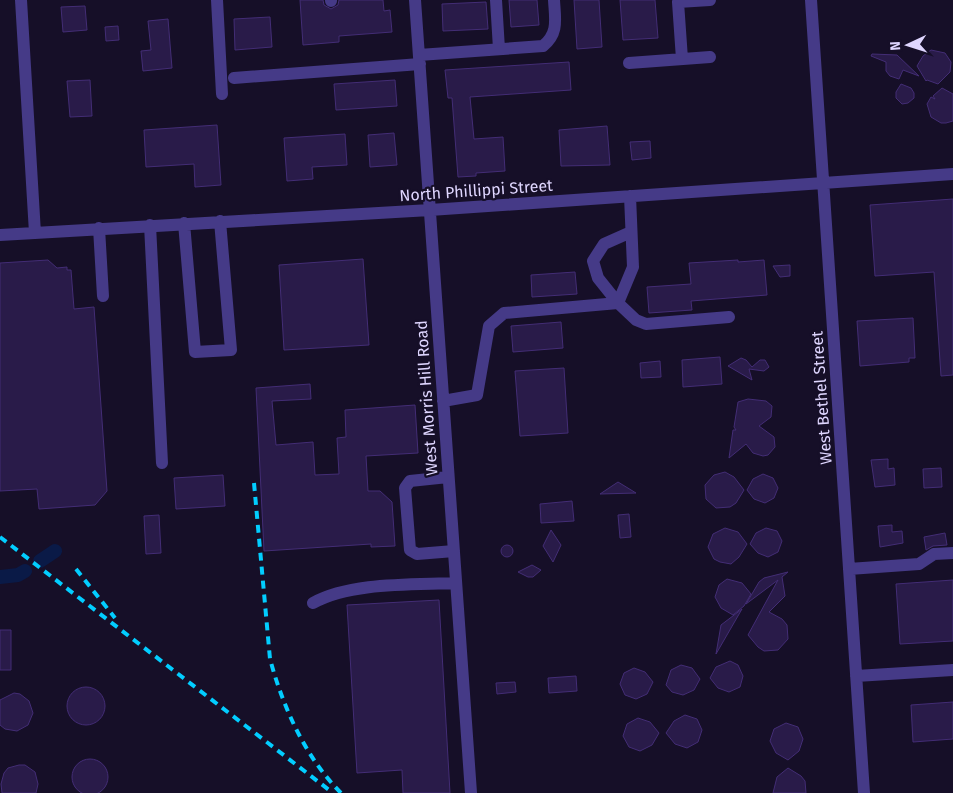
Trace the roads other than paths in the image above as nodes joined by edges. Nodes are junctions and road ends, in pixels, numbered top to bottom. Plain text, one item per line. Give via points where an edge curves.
1 (20, 0) edge
2 (217, 0) edge
3 (415, 0) edge
4 (496, 0) edge
5 (554, 0) edge
6 (710, 0) edge
7 (811, 0) edge
8 (678, 1) edge
9 (499, 49) junction
10 (710, 57) dead end
11 (682, 58) junction
12 (419, 60) junction
13 (629, 63) dead end
14 (234, 78) dead end
15 (222, 94) dead end
16 (953, 174) edge
17 (823, 182) junction
18 (630, 196) junction
19 (430, 210) junction
20 (220, 221) junction
21 (184, 223) junction
22 (150, 225) junction
23 (99, 228) junction
24 (631, 232) junction
25 (36, 233) junction
26 (0, 235) edge
27 (103, 296) dead end
28 (618, 303) junction
29 (729, 317) dead end
30 (443, 401) junction
31 (162, 463) dead end
32 (448, 477) junction
33 (454, 551) junction
34 (953, 553) edge
35 (849, 569) junction
36 (456, 583) junction
37 (313, 603) dead end
38 (953, 670) edge
39 (856, 676) junction
40 (471, 793) edge
41 (864, 793) edge

1 - 25 street
2 - 15 street
3 - 12 street, West Morris Hill Road
4 - 9 street
5 - 9 street via 556,28 551,39 543,46
6 - 8 street
7 - 17 street, West Bethel Street
8 - 11 street
9 - 12 street
10 - 11 street
11 - 13 street
12 - 14 street
12 - 19 street, West Morris Hill Road
16 - 17 street, North Phillippi Street
17 - 18 street, North Phillippi Street
17 - 35 street, West Bethel Street
18 - 19 street, North Phillippi Street
18 - 24 street
19 - 20 street, North Phillippi Street
19 - 30 street, West Morris Hill Road
20 - 21 street, North Phillippi Street
20 - 21 street via 231,350 195,352
21 - 22 street, North Phillippi Street
22 - 23 street, North Phillippi Street
22 - 31 street
23 - 25 street, North Phillippi Street
23 - 27 street
24 - 28 street via 633,268
24 - 28 street via 604,244 593,261 598,278
25 - 26 street, North Phillippi Street
28 - 29 street via 636,320 646,324
28 - 30 street via 504,313 489,326 477,395
30 - 32 street, West Morris Hill Road
32 - 33 street, West Morris Hill Road
32 - 33 street via 410,481 405,488 410,550 417,554
33 - 36 street, West Morris Hill Road
34 - 35 street via 934,554 919,564
35 - 39 street, West Bethel Street
36 - 37 street via 380,587 327,595
36 - 40 street, West Morris Hill Road
38 - 39 street
39 - 41 street, West Bethel Street

